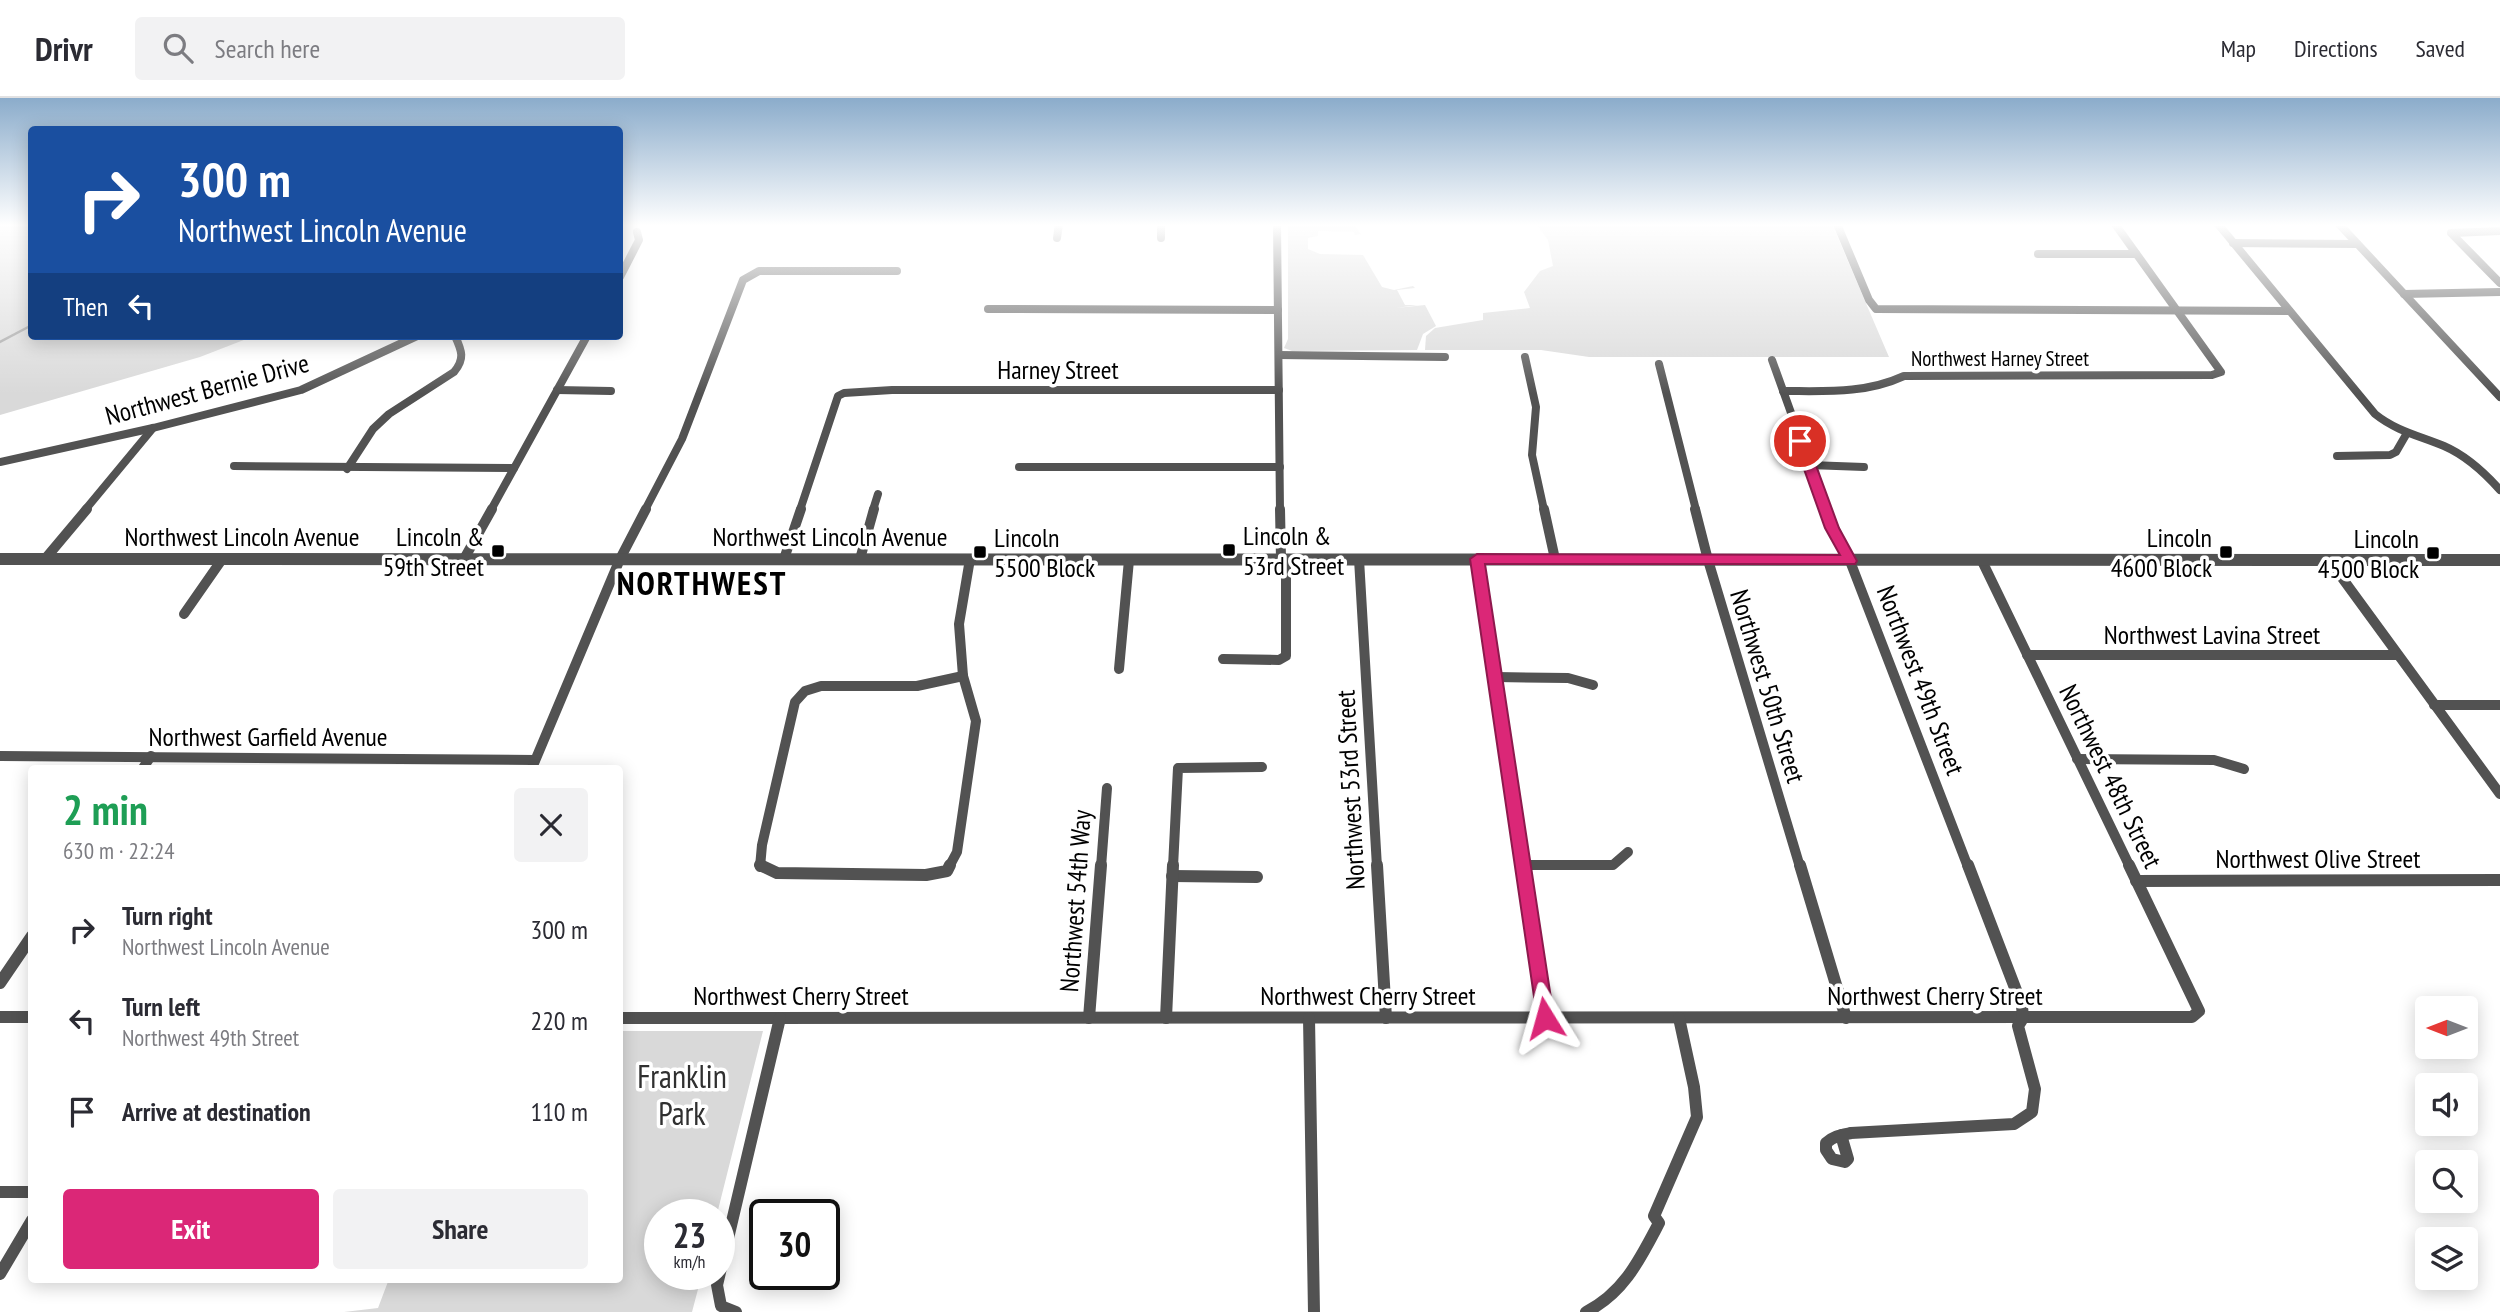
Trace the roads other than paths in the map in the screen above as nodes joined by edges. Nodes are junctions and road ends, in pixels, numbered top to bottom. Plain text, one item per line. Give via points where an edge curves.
1 (743, 281) edge
2 (1278, 281) edge
3 (1861, 281) edge
4 (2156, 281) edge
5 (2264, 281) edge
6 (2391, 281) edge
7 (2500, 292) edge
8 (2404, 295) junction
9 (988, 309) dead end
10 (1278, 310) junction
11 (2178, 311) junction
12 (2289, 311) junction
13 (410, 340) edge
14 (457, 340) edge
15 (585, 340) edge
16 (1279, 355) junction
17 (1445, 357) dead end
18 (1525, 357) dead end
19 (1772, 360) dead end
20 (1659, 364) dead end
21 (557, 390) junction
22 (1279, 390) junction
23 (611, 391) dead end
24 (1783, 391) junction
25 (2500, 397) edge
26 (153, 428) junction
27 (2407, 433) junction
28 (2337, 456) dead end
29 (0, 462) edge
30 (234, 466) dead end
31 (1809, 466) junction
32 (1019, 467) dead end
33 (1280, 467) junction
34 (1864, 467) dead end
35 (514, 468) junction
36 (348, 469) junction
37 (2500, 490) edge
38 (878, 494) dead end
39 (223, 558) junction
40 (0, 559) edge
41 (45, 559) junction
42 (464, 559) junction
43 (620, 559) junction
44 (784, 559) junction
45 (860, 559) junction
46 (970, 559) junction
47 (1284, 559) junction
48 (1359, 559) junction
49 (1477, 559) junction
50 (1555, 559) junction
51 (1129, 560) junction
52 (1708, 560) junction
53 (2329, 560) junction
54 (2500, 560) edge
55 (1850, 561) junction
56 (1983, 561) junction
57 (184, 614) dead end
58 (2026, 654) junction
59 (2397, 655) junction
60 (1223, 659) dead end
61 (1119, 669) dead end
62 (963, 676) junction
63 (1496, 677) junction
64 (1592, 685) dead end
65 (2434, 705) junction
66 (2500, 705) edge
67 (1, 756) edge
68 (151, 756) junction
69 (2077, 759) junction
70 (533, 764) edge
71 (145, 765) edge
72 (1262, 767) dead end
73 (2244, 769) dead end
74 (1107, 788) dead end
75 (2500, 794) edge
76 (1628, 852) dead end
77 (1522, 865) junction
78 (1172, 876) junction
79 (1257, 877) dead end
80 (2500, 880) edge
81 (2136, 881) junction
82 (28, 942) edge
83 (0, 983) edge
84 (2199, 1011) joint
85 (0, 1017) edge
86 (28, 1017) edge
87 (623, 1018) edge
88 (780, 1018) junction
89 (1089, 1018) junction
90 (1166, 1018) junction
91 (1309, 1018) junction
92 (1386, 1018) junction
93 (1545, 1018) junction
94 (1679, 1018) junction
95 (1846, 1018) junction
96 (2024, 1018) junction
97 (1841, 1135) dead end
98 (0, 1192) edge
99 (28, 1192) edge
100 (28, 1227) edge
101 (0, 1274) edge
102 (736, 1312) edge
103 (1314, 1312) edge
104 (1586, 1312) edge

1 - 43 street via 682,439
2 - 10 street
3 - 11 street via 1876,309
4 - 11 street
5 - 12 street
6 - 8 street
7 - 8 street
8 - 25 street
9 - 10 street
10 - 16 street
11 - 12 street
11 - 24 street, Northwest Harney Street via 2221,372 1904,376 1858,391
12 - 27 street via 2375,414
13 - 26 street, Northwest Bernie Drive via 317,384
14 - 36 street via 463,353 460,365 389,414 373,429
15 - 21 street
16 - 17 street
16 - 22 street
18 - 50 street via 1536,407 1532,455
19 - 24 street, Northwest 49th Street
20 - 52 street, Northwest 50th Street
21 - 23 street
21 - 35 street
22 - 33 street
22 - 44 street, Harney Street via 844,393 838,397
24 - 31 street, Northwest 49th Street
26 - 29 street, Northwest Bernie Drive
26 - 41 street
27 - 28 street via 2390,455
27 - 37 street via 2469,460
30 - 36 street
31 - 34 street
31 - 55 street, Northwest 49th Street
32 - 33 street
33 - 47 street
35 - 36 street
35 - 42 street
38 - 45 street
39 - 41 street, Northwest Lincoln Avenue
39 - 42 street, Northwest Lincoln Avenue
39 - 57 street
40 - 41 street, Northwest Lincoln Avenue
42 - 43 street, Northwest Lincoln Avenue
43 - 44 street, Northwest Lincoln Avenue
43 - 70 street
44 - 45 street, Northwest Lincoln Avenue
45 - 46 street, Northwest Lincoln Avenue
46 - 51 street, Northwest Lincoln Avenue
46 - 62 street via 959,624
47 - 48 street, Northwest Lincoln Avenue
47 - 51 street, Northwest Lincoln Avenue
47 - 60 street via 1286,656 1279,660
48 - 49 street, Northwest Lincoln Avenue
48 - 92 street, Northwest 53rd Street
49 - 50 street, Northwest Lincoln Avenue
49 - 63 street
50 - 52 street, Northwest Lincoln Avenue
51 - 61 street
52 - 55 street, Northwest Lincoln Avenue
52 - 95 street, Northwest 50th Street
53 - 54 street, Northwest Lincoln Avenue
53 - 56 street, Northwest Lincoln Avenue
53 - 59 street
55 - 56 street, Northwest Lincoln Avenue
55 - 96 street, Northwest 49th Street
56 - 58 street, Northwest 48th Street
58 - 59 street, Northwest Lavina Street
58 - 69 street, Northwest 48th Street
59 - 65 street
62 - 62 street via 976,721 957,852 947,871 926,875 777,873 760,867 795,702 805,691 821,686 918,686
63 - 64 street via 1568,678
63 - 77 street
65 - 66 street
65 - 75 street
67 - 68 street, Northwest Garfield Avenue
68 - 70 street, Northwest Garfield Avenue
68 - 71 street
69 - 73 street via 2214,760
69 - 81 street, Northwest 48th Street
72 - 78 street via 1178,768
74 - 89 street, Northwest 54th Way
76 - 77 street via 1613,865
77 - 93 street
78 - 79 street
78 - 90 street
80 - 81 street, Northwest Olive Street
81 - 84 street, Northwest 48th Street
82 - 83 street
84 - 96 street, Northwest Cherry Street via 2180,1018
85 - 86 street
87 - 88 street, Northwest Cherry Street
88 - 89 street, Northwest Cherry Street
88 - 102 street via 717,1285 720,1306
89 - 90 street, Northwest Cherry Street
90 - 91 street, Northwest Cherry Street
91 - 92 street, Northwest Cherry Street
91 - 103 street
92 - 93 street, Northwest Cherry Street
93 - 94 street, Northwest Cherry Street
94 - 95 street, Northwest Cherry Street
94 - 104 street via 1697,1117 1654,1216 1659,1223 1624,1286 1600,1307
95 - 96 street, Northwest Cherry Street
96 - 97 street, Northwest 49th Street via 2018,1026 2035,1089 2032,1112 2014,1124
98 - 99 street
100 - 101 street

